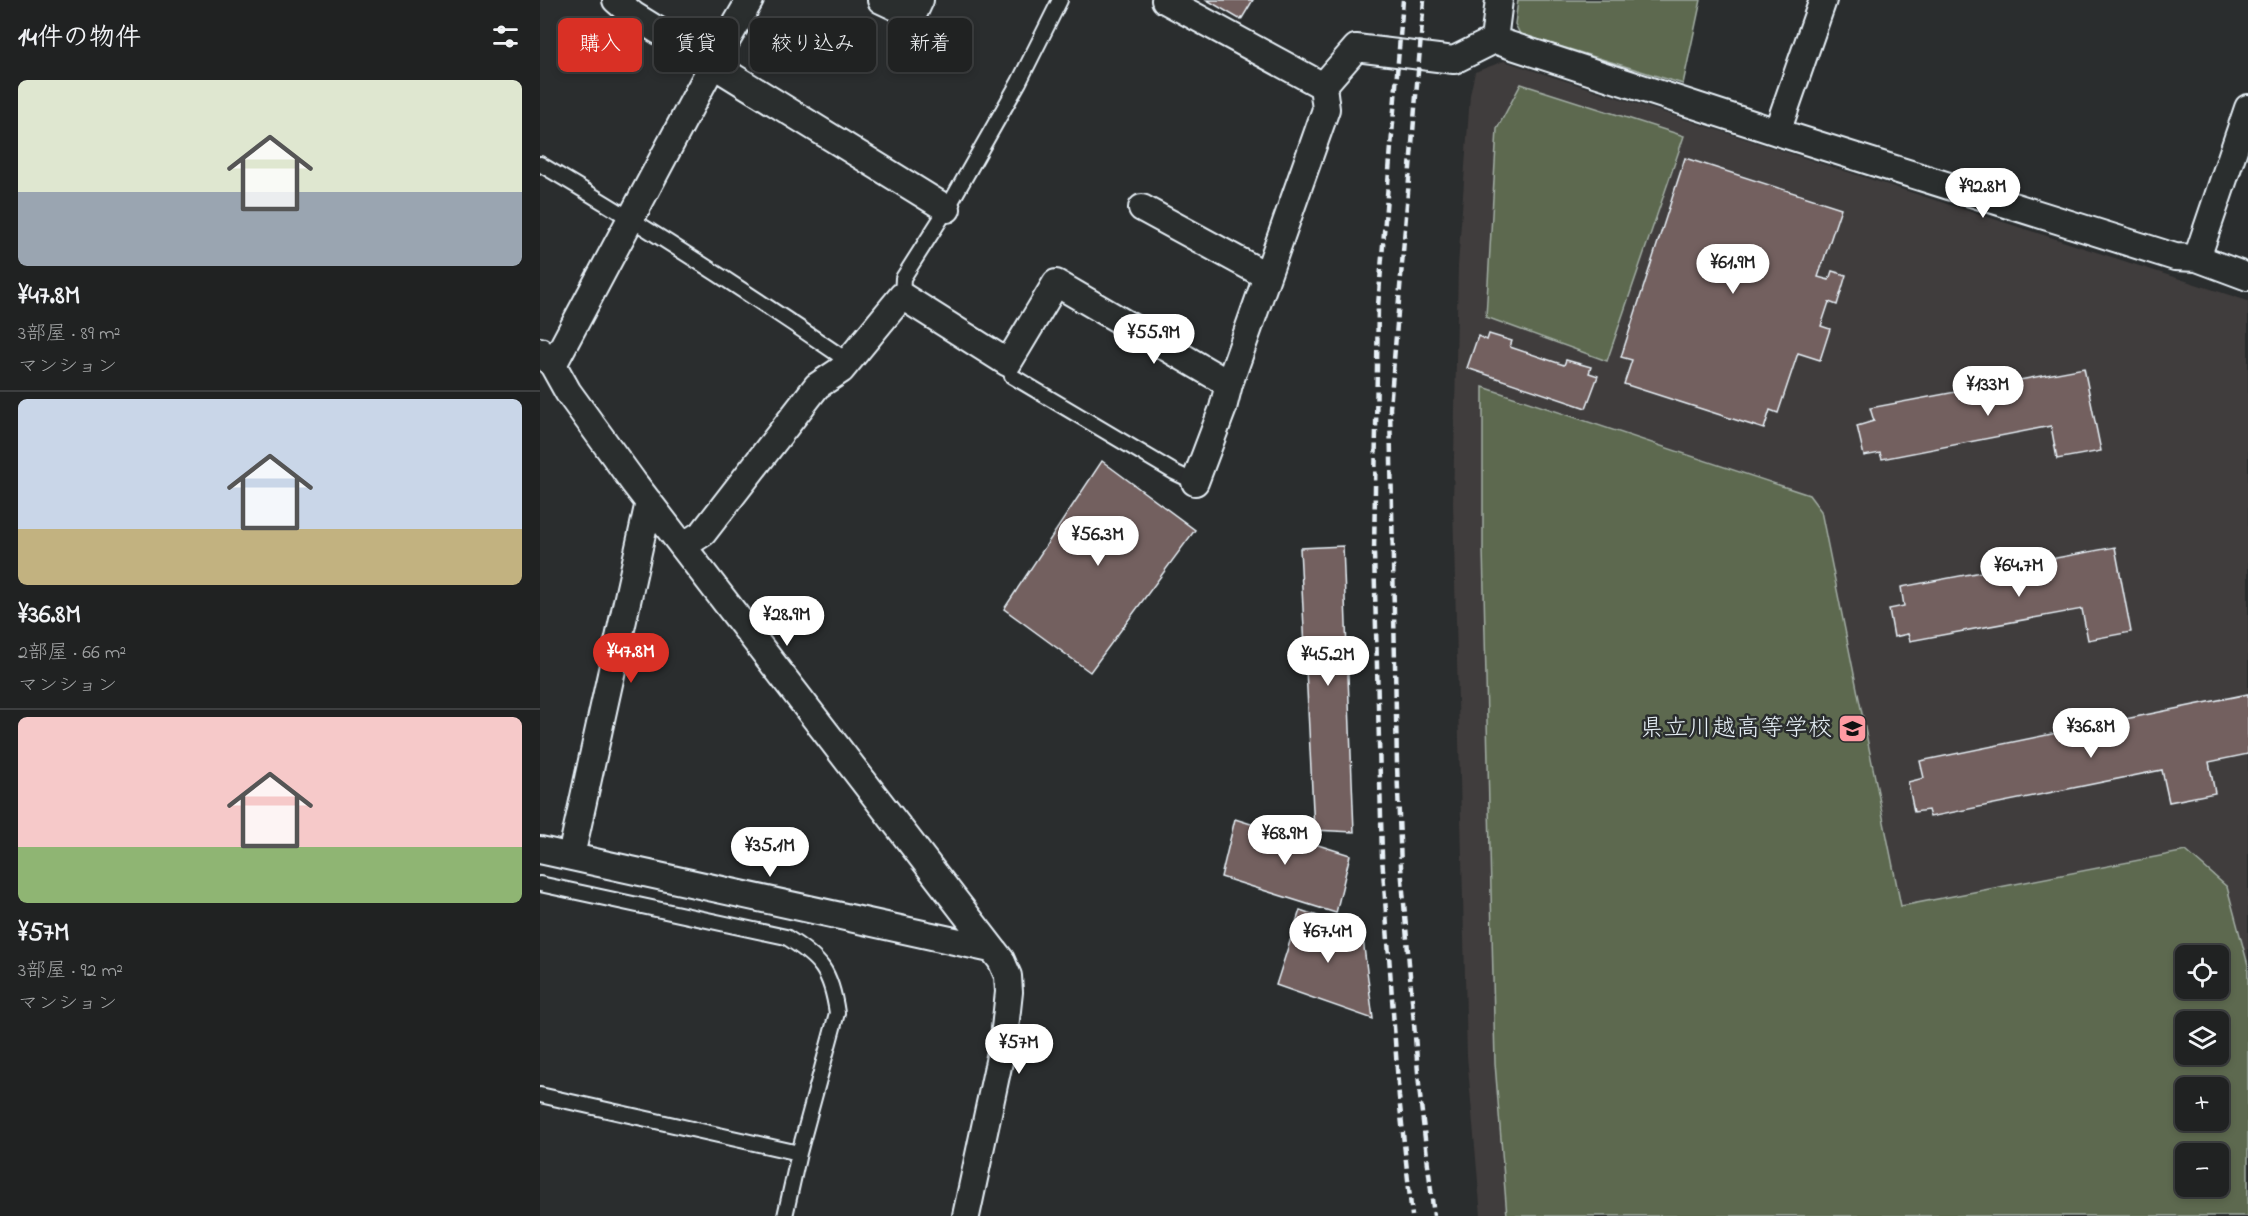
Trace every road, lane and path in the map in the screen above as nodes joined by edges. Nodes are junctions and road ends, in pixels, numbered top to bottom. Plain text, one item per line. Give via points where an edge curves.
1 (616, 0) edge
2 (750, 0) edge
3 (881, 0) edge
4 (920, 0) edge
5 (1060, 0) edge
6 (1165, 0) edge
7 (1499, 0) edge
8 (1822, 0) edge
9 (738, 21) edge
10 (654, 28) edge
11 (1494, 40) junction
12 (709, 72) edge
13 (726, 72) edge
14 (1323, 86) junction
15 (2248, 108) edge
16 (1777, 132) junction
17 (540, 164) edge
18 (1142, 208) dead end
19 (947, 209) junction
20 (631, 218) junction
21 (2197, 258) junction
22 (1267, 276) junction
23 (2248, 277) edge
24 (902, 296) junction
25 (546, 358) edge
26 (849, 361) junction
27 (1008, 363) junction
28 (1229, 384) junction
29 (1195, 482) joint
30 (649, 502) junction
31 (683, 546) junction
32 (540, 849) edge
33 (571, 856) junction
34 (540, 884) edge
35 (991, 950) junction
36 (540, 1095) edge
37 (799, 1153) junction
38 (785, 1216) edge
39 (966, 1216) edge

1 - 10 street
2 - 9 street
3 - 4 street via 913,15
5 - 19 lane
6 - 14 street
7 - 11 street
8 - 16 street
11 - 14 street via 1454,60 1356,48
11 - 16 street
12 - 20 street
13 - 19 street
14 - 22 street via 1326,109
15 - 21 street
16 - 21 street via 2175,257
17 - 20 lane
18 - 22 street
19 - 24 lane via 903,278
20 - 25 street
20 - 26 lane
21 - 23 street
22 - 28 street
24 - 26 street
24 - 27 street
25 - 30 street
26 - 31 street via 817,386 704,533
27 - 28 street via 1056,283
27 - 29 lane via 1012,376
28 - 29 street
30 - 31 street
30 - 33 street
31 - 35 street
32 - 33 street
33 - 35 street
34 - 37 lane via 786,937 809,951 828,975 837,1013
35 - 39 street via 1008,976 1009,992 1004,1038
36 - 37 lane
37 - 38 lane

